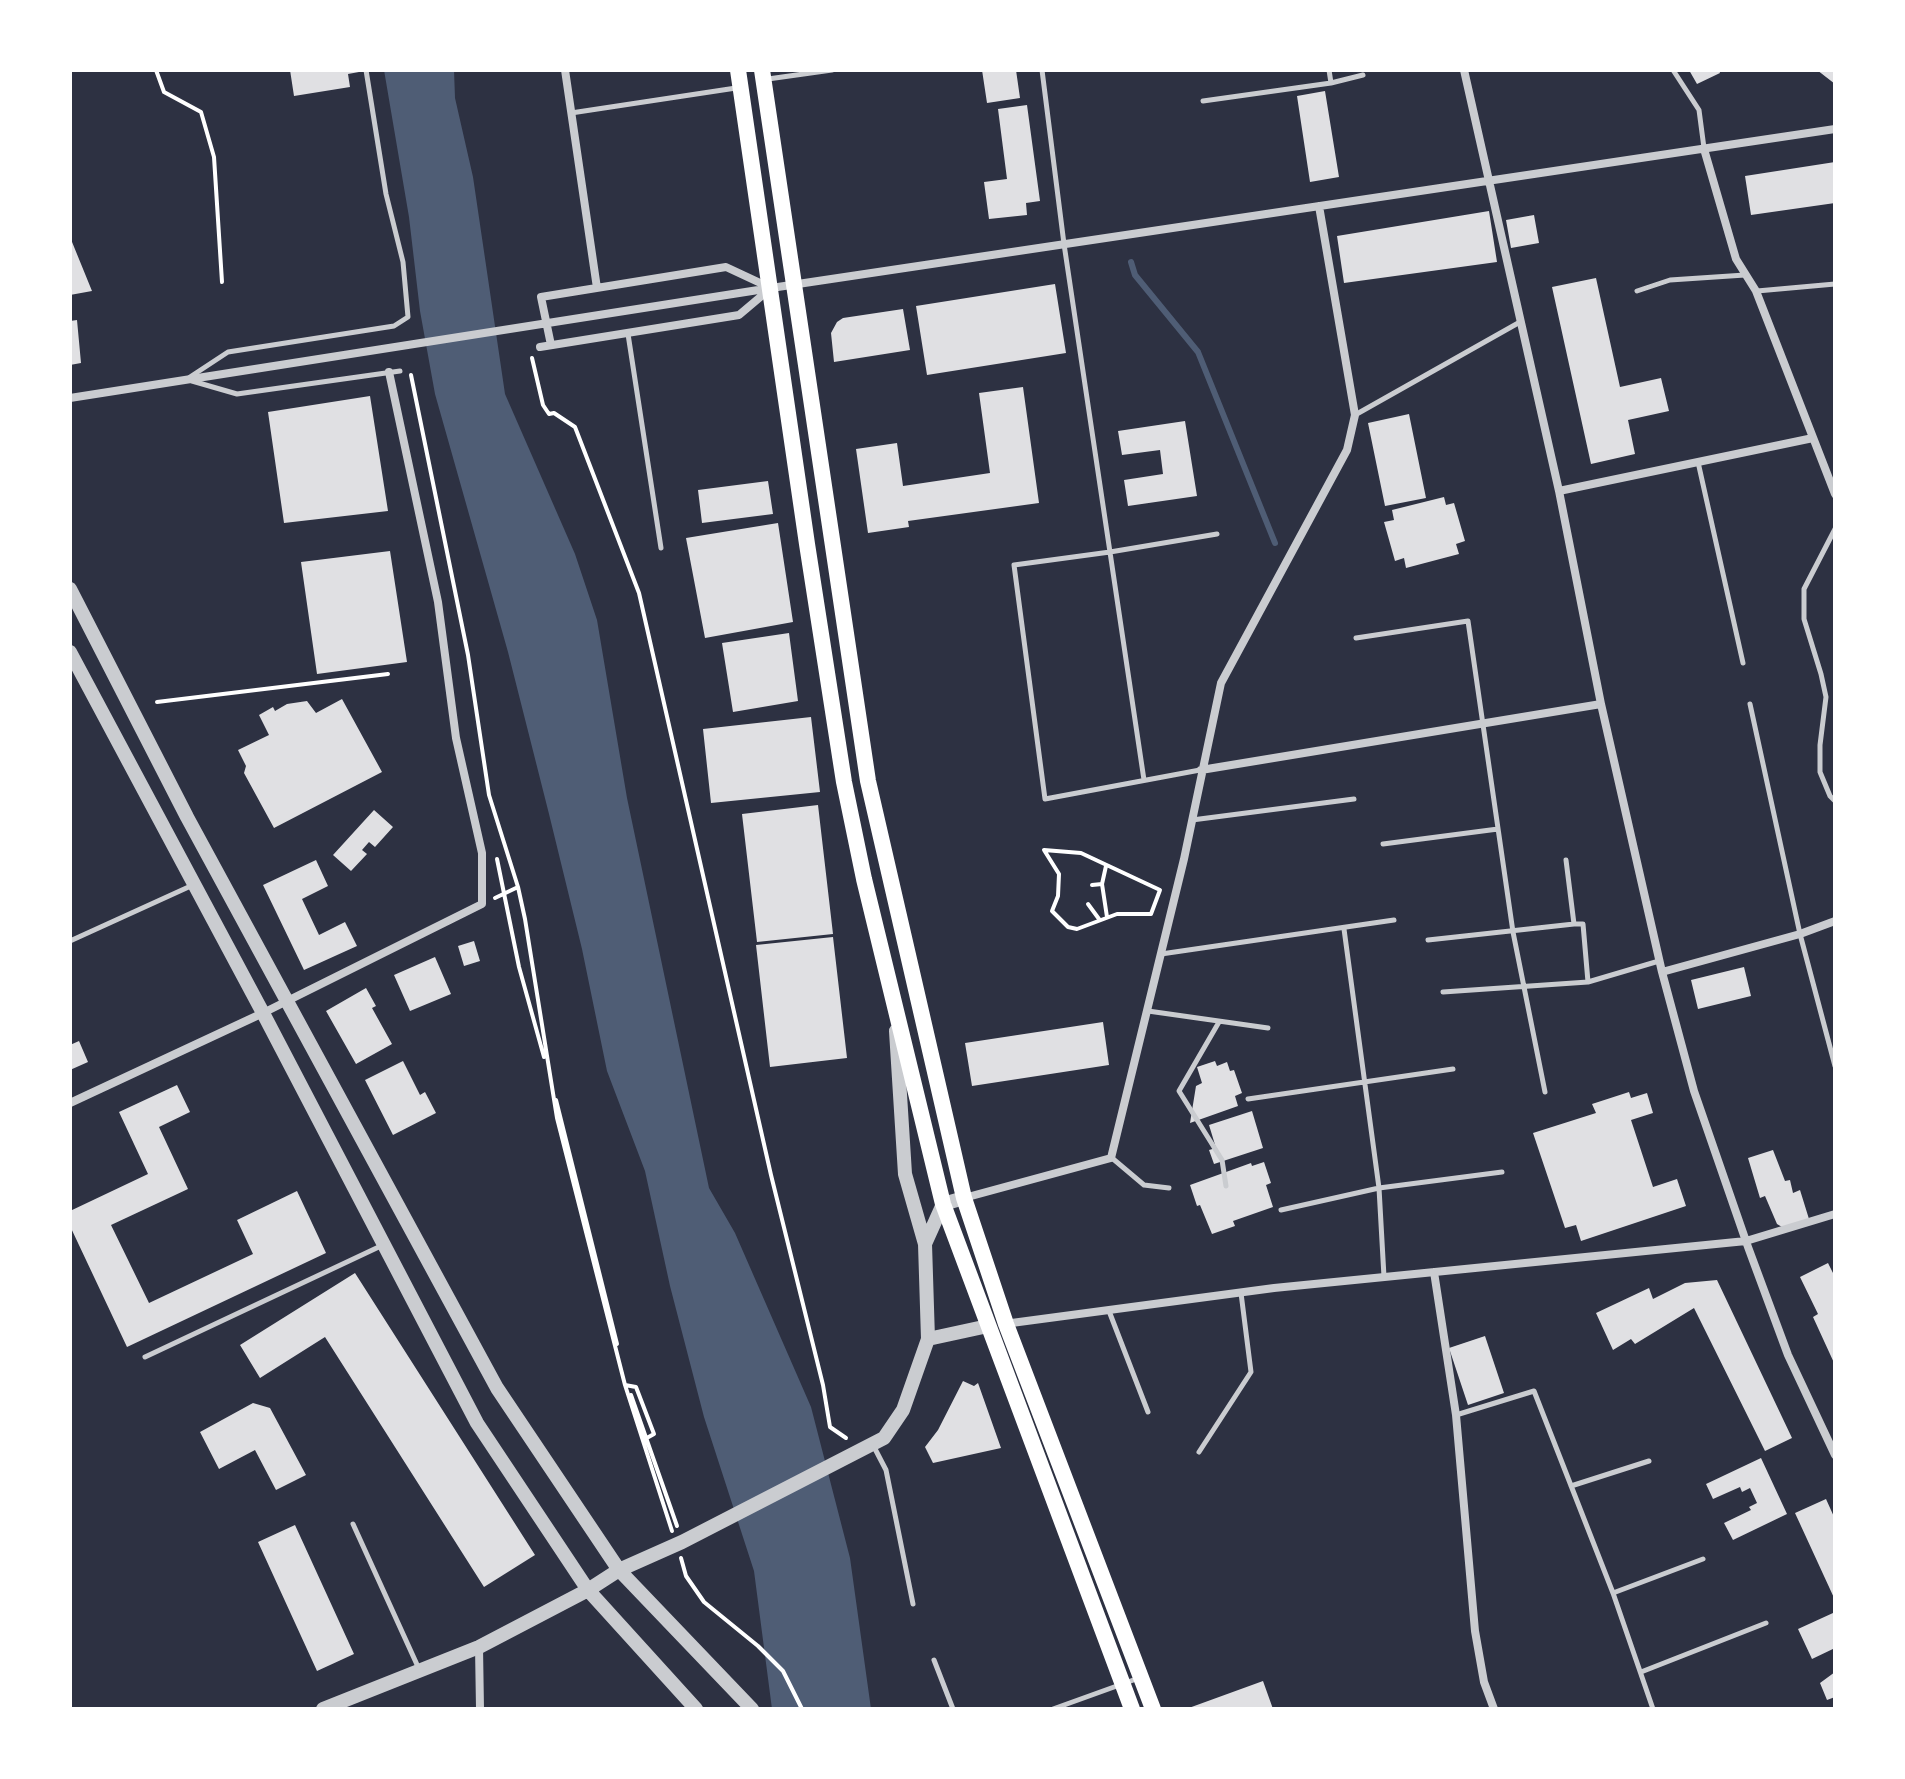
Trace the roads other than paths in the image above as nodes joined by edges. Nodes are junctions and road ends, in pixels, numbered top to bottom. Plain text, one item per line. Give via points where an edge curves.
1 (366, 70) edge
2 (565, 70) edge
3 (738, 70) edge
4 (832, 70) edge
5 (1042, 70) edge
6 (1329, 70) edge
7 (1673, 70) edge
8 (1466, 71) edge
9 (762, 75) edge
10 (1363, 75) dead end
11 (1331, 83) junction
12 (741, 88) junction
13 (1203, 101) dead end
14 (571, 113) junction
15 (1835, 129) edge
16 (1704, 149) junction
17 (1489, 181) junction
18 (1319, 206) junction
19 (1064, 244) junction
20 (1746, 275) junction
21 (1835, 284) edge
22 (795, 285) junction
23 (597, 288) junction
24 (771, 288) junction
25 (1637, 291) dead end
26 (1756, 291) junction
27 (1521, 322) junction
28 (628, 333) junction
29 (551, 345) junction
30 (540, 347) dead end
31 (400, 371) road end
32 (389, 372) junction
33 (187, 380) junction
34 (70, 398) edge
35 (1355, 415) junction
36 (1813, 438) junction
37 (1698, 462) junction
38 (1559, 491) junction
39 (1835, 494) edge
40 (1835, 529) edge
41 (1217, 534) dead end
42 (661, 548) dead end
43 (1110, 552) junction
44 (70, 589) edge
45 (1356, 638) dead end
46 (70, 652) edge
47 (1743, 663) dead end
48 (1601, 704) junction
49 (1750, 704) dead end
50 (1482, 723) junction
51 (1201, 770) junction
52 (1144, 780) junction
53 (1354, 799) dead end
54 (1835, 801) edge
55 (1191, 821) junction
56 (1498, 829) junction
57 (1383, 844) dead end
58 (1566, 860) dead end
59 (194, 884) junction
60 (1394, 920) dead end
61 (1835, 921) edge
62 (1574, 924) junction
63 (1344, 929) junction
64 (1513, 932) junction
65 (1800, 934) junction
66 (1428, 940) dead end
67 (70, 941) edge
68 (1160, 954) junction
69 (1659, 961) junction
70 (1662, 972) junction
71 (1588, 982) junction
72 (1522, 984) junction
73 (1443, 992) dead end
74 (893, 997) junction
75 (276, 1006) junction
76 (1147, 1011) junction
77 (1219, 1022) junction
78 (1268, 1028) dead end
79 (1835, 1066) edge
80 (1453, 1069) dead end
81 (1364, 1082) junction
82 (1545, 1092) dead end
83 (1248, 1099) dead end
84 (70, 1103) edge
85 (1111, 1158) junction
86 (1502, 1172) dead end
87 (1226, 1186) dead end
88 (1169, 1188) dead end
89 (1379, 1188) junction
90 (964, 1198) junction
91 (943, 1204) junction
92 (1281, 1210) dead end
93 (1835, 1214) edge
94 (1746, 1241) junction
95 (384, 1244) junction
96 (925, 1244) junction
97 (1434, 1272) junction
98 (1384, 1277) junction
99 (1241, 1292) junction
100 (1108, 1310) junction
101 (1006, 1324) junction
102 (988, 1326) junction
103 (928, 1339) junction
104 (145, 1357) dead end
105 (1148, 1412) dead end
106 (1456, 1415) junction
107 (869, 1446) junction
108 (1199, 1452) dead end
109 (1835, 1455) edge
110 (1649, 1461) dead end
111 (1571, 1486) junction
112 (353, 1524) dead end
113 (1703, 1559) dead end
114 (619, 1570) junction
115 (588, 1590) junction
116 (1613, 1593) junction
117 (913, 1604) dead end
118 (1766, 1623) dead end
119 (479, 1647) junction
120 (934, 1660) dead end
121 (419, 1669) junction
122 (1641, 1672) junction
123 (1139, 1678) junction
124 (1121, 1684) junction
125 (323, 1709) edge
126 (480, 1709) edge
127 (696, 1709) edge
128 (752, 1709) edge
129 (953, 1709) edge
130 (1053, 1709) edge
131 (1132, 1709) edge
132 (1153, 1709) edge
133 (1494, 1709) edge
134 (1653, 1709) edge

1 - 33 lane via 403,262 408,317 394,326 228,352
2 - 14 street
3 - 12 main road
4 - 9 lane
5 - 19 lane
6 - 11 lane
7 - 16 lane via 1699,110
8 - 17 street
9 - 22 main road
10 - 11 lane
11 - 13 lane
12 - 14 lane
12 - 24 main road
14 - 23 street
15 - 16 street
16 - 17 street
16 - 20 street via 1736,259
17 - 18 street
17 - 27 street
18 - 19 street
18 - 35 street
19 - 22 street
19 - 43 lane
20 - 25 lane via 1670,280
20 - 26 street
21 - 26 lane
22 - 24 street
22 - 90 main road via 868,781
23 - 24 street via 726,267
23 - 29 street via 541,297
24 - 28 street via 739,315
24 - 33 street
24 - 74 main road via 844,782
26 - 36 street
27 - 35 lane
27 - 38 street
28 - 29 street
28 - 42 lane
29 - 30 street
31 - 32 lane
32 - 33 lane via 237,394
32 - 75 street via 438,602 456,738 482,853 482,904
33 - 34 street
35 - 51 street via 1347,450 1221,683
36 - 37 street
36 - 39 street
37 - 38 street
37 - 47 lane
38 - 48 street
40 - 54 lane via 1804,589 1804,619 1826,697 1820,772
41 - 43 lane
43 - 52 lane
43 - 52 lane via 1014,565 1045,799
44 - 75 street
45 - 50 lane via 1468,621
46 - 59 street
48 - 50 street
48 - 69 street
49 - 65 lane
50 - 51 street
50 - 56 lane
51 - 52 lane
51 - 55 street
53 - 55 lane
55 - 68 street
56 - 57 lane
56 - 64 lane
58 - 62 lane
59 - 67 lane
59 - 75 street
60 - 63 lane
61 - 65 street
62 - 64 lane
62 - 71 lane via 1583,924
63 - 68 lane
63 - 81 lane
64 - 66 lane
64 - 72 lane
65 - 70 street
65 - 79 lane
68 - 76 street
69 - 70 street
69 - 71 lane
70 - 94 street via 1694,1091
71 - 72 lane
72 - 73 lane
72 - 82 lane
74 - 91 main road
74 - 96 street via 905,1174
75 - 84 street
75 - 95 street
75 - 114 street via 497,1388
76 - 77 lane
76 - 85 street
77 - 78 lane
77 - 87 lane via 1179,1091 1222,1160
80 - 81 lane
81 - 83 lane
81 - 89 lane
85 - 88 lane via 1144,1185
85 - 90 street
86 - 89 lane
89 - 92 lane
89 - 98 lane
90 - 91 street
90 - 101 main road
91 - 96 street
91 - 102 main road
93 - 94 street
94 - 97 street
94 - 109 street via 1788,1355
95 - 104 lane
95 - 115 street via 477,1423
96 - 103 street
97 - 98 street
97 - 106 street
98 - 99 street
99 - 100 street
99 - 108 lane via 1251,1372
100 - 101 street
100 - 105 lane
101 - 102 street
101 - 123 main road
102 - 103 street
102 - 124 main road
103 - 107 street via 903,1410 884,1438
106 - 111 lane via 1534,1391
106 - 133 street via 1480,1657
107 - 114 street
107 - 117 lane via 886,1470
110 - 111 lane
111 - 116 lane
112 - 121 lane
113 - 116 lane
114 - 115 street
114 - 128 street
115 - 119 street
115 - 127 street
116 - 122 lane
118 - 122 lane
119 - 121 street
119 - 126 street
120 - 129 lane
121 - 125 street
122 - 134 lane
123 - 124 lane
123 - 132 main road
124 - 130 lane
124 - 131 main road

